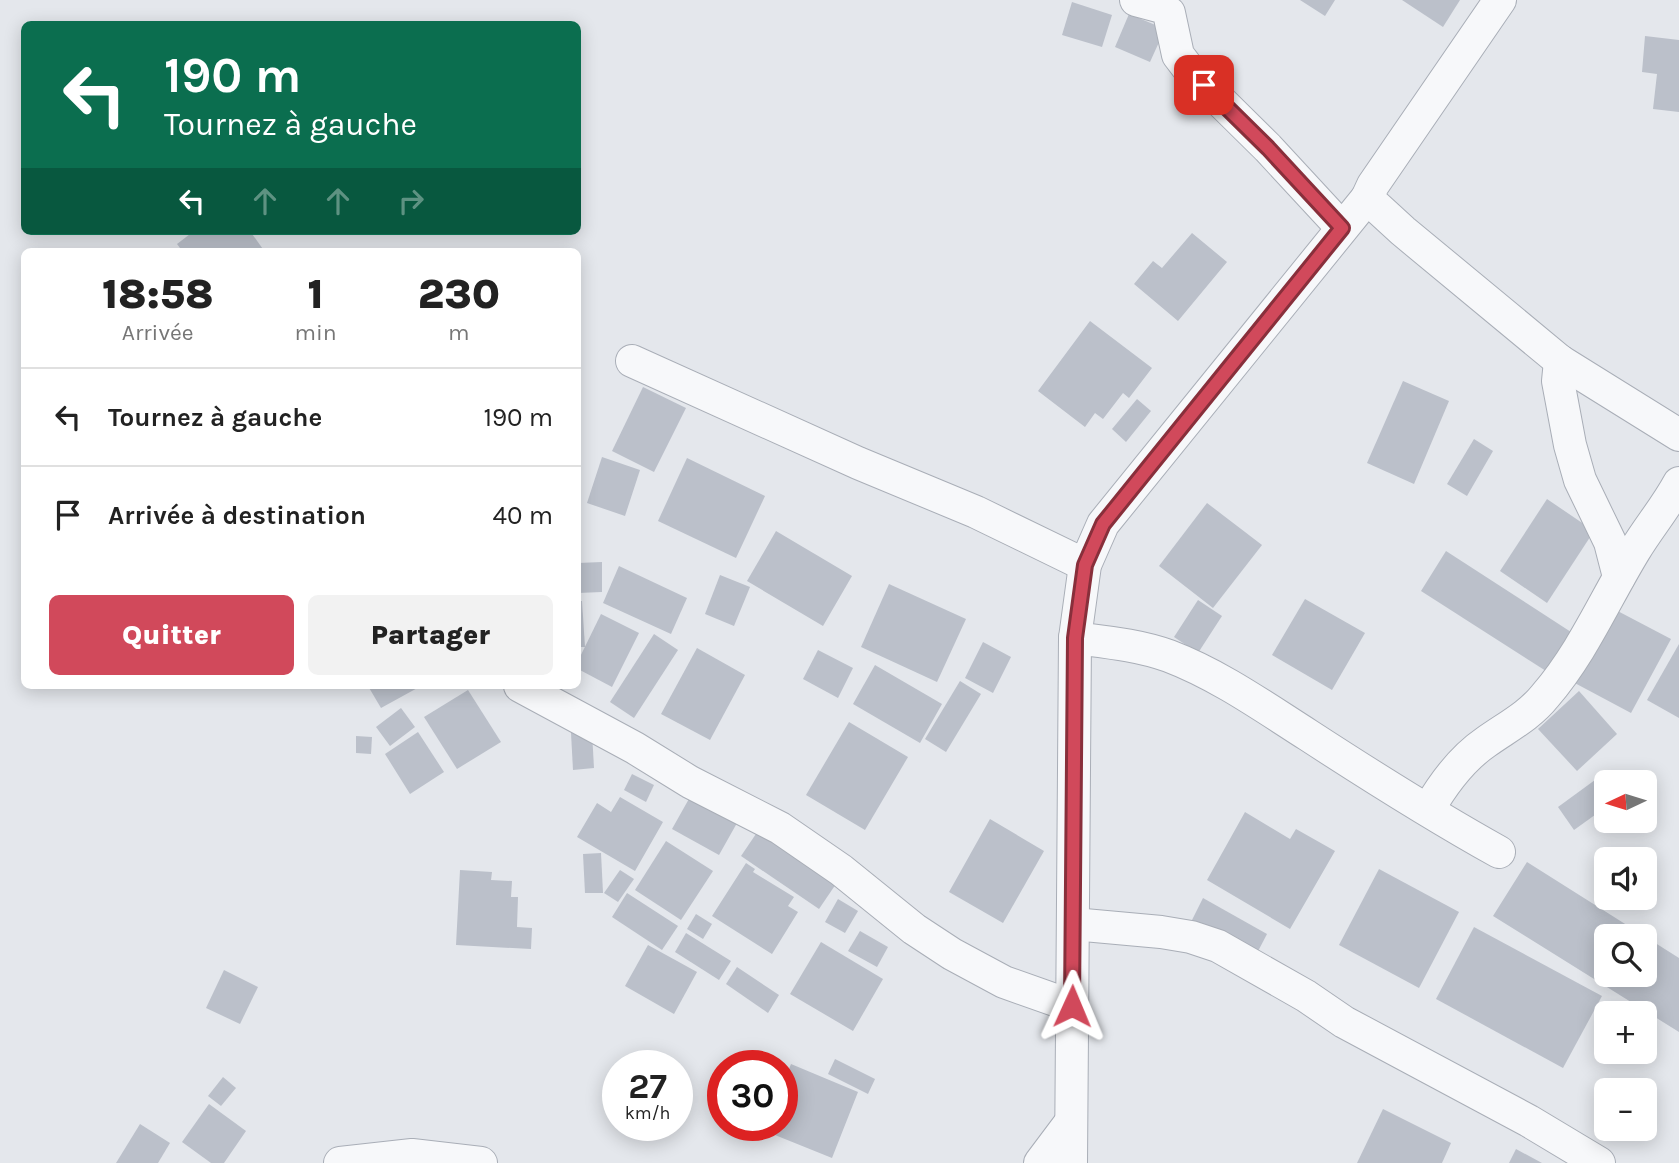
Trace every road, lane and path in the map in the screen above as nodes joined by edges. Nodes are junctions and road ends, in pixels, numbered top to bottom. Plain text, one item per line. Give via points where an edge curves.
1 (1136, 0) edge
2 (1500, 0) edge
3 (1367, 198) junction
4 (1342, 228) junction
5 (1560, 360) junction
6 (632, 361) dead end
7 (1679, 435) edge
8 (1679, 483) edge
9 (1085, 565) junction
10 (1619, 577) junction
11 (1075, 638) junction
12 (526, 689) edge
13 (1428, 810) junction
14 (1499, 852) dead end
15 (1073, 924) junction
16 (1072, 1006) junction
17 (1070, 1122) junction
18 (340, 1163) edge
19 (481, 1163) edge
20 (1040, 1163) edge
21 (1071, 1163) edge
22 (1599, 1163) edge

1 - 4 street via 1169,13 1178,55 1191,72
2 - 3 street
3 - 4 street
3 - 5 street
4 - 9 street via 1103,524
5 - 7 street
5 - 10 street via 1558,381 1570,445 1580,480 1610,542
6 - 9 street via 976,512
8 - 10 street
9 - 11 street
10 - 13 street via 1568,668 1544,698 1460,765
11 - 13 street via 1168,656 1205,673
11 - 15 street
12 - 16 street via 780,828 961,960 1004,982
13 - 14 street
15 - 16 street
15 - 22 street via 1171,933 1218,946 1344,1022
16 - 17 street
17 - 20 street
17 - 21 street
18 - 19 street via 412,1155

